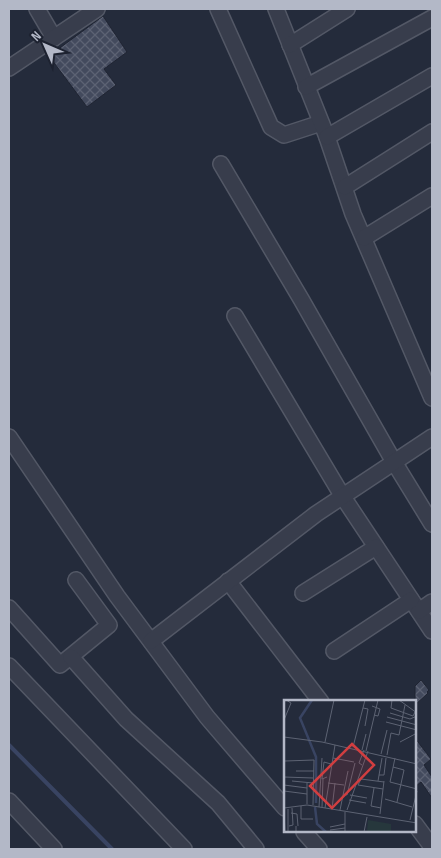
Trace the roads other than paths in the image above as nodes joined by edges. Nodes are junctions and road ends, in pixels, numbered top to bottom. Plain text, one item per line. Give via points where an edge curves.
1 (37, 9) edge
2 (97, 9) edge
3 (218, 9) edge
4 (276, 9) edge
5 (348, 9) edge
6 (432, 18) edge
7 (54, 38) junction
8 (290, 45) junction
9 (9, 68) edge
10 (432, 76) edge
11 (306, 88) junction
12 (324, 130) junction
13 (432, 132) edge
14 (221, 164) dead end
15 (345, 188) junction
16 (432, 196) edge
17 (364, 238) junction
18 (236, 316) dead end
19 (432, 398) edge
20 (9, 437) edge
21 (432, 437) edge
22 (394, 462) junction
23 (343, 497) junction
24 (432, 524) edge
25 (376, 547) junction
26 (76, 580) dead end
27 (228, 582) junction
28 (303, 593) dead end
29 (432, 602) edge
30 (415, 605) junction
31 (9, 608) edge
32 (432, 631) edge
33 (150, 641) junction
34 (334, 651) dead end
35 (71, 657) junction
36 (9, 666) edge
37 (319, 700) edge
38 (9, 802) edge
39 (284, 807) edge
40 (416, 825) edge
41 (305, 833) edge
42 (432, 847) edge
43 (54, 849) edge
44 (184, 849) edge
45 (256, 849) edge
46 (319, 849) edge

1 - 7 street
2 - 7 street
3 - 12 street via 270,127 284,135
4 - 8 street
5 - 8 street
6 - 11 street
7 - 9 street
8 - 11 street
10 - 12 street
11 - 12 street
12 - 15 street
13 - 15 street
14 - 22 street
15 - 17 street
16 - 17 street
17 - 19 street
18 - 23 street
20 - 33 street
21 - 22 street
22 - 23 street
22 - 24 street
23 - 25 street
23 - 27 street
25 - 28 street
25 - 30 street
26 - 35 street via 109,626
27 - 33 street
27 - 37 street
29 - 30 street
30 - 32 street
30 - 34 street
31 - 35 street via 60,665
33 - 39 street via 207,717
35 - 45 street via 126,719 218,803
36 - 44 street
38 - 43 street
40 - 42 street
41 - 46 street

